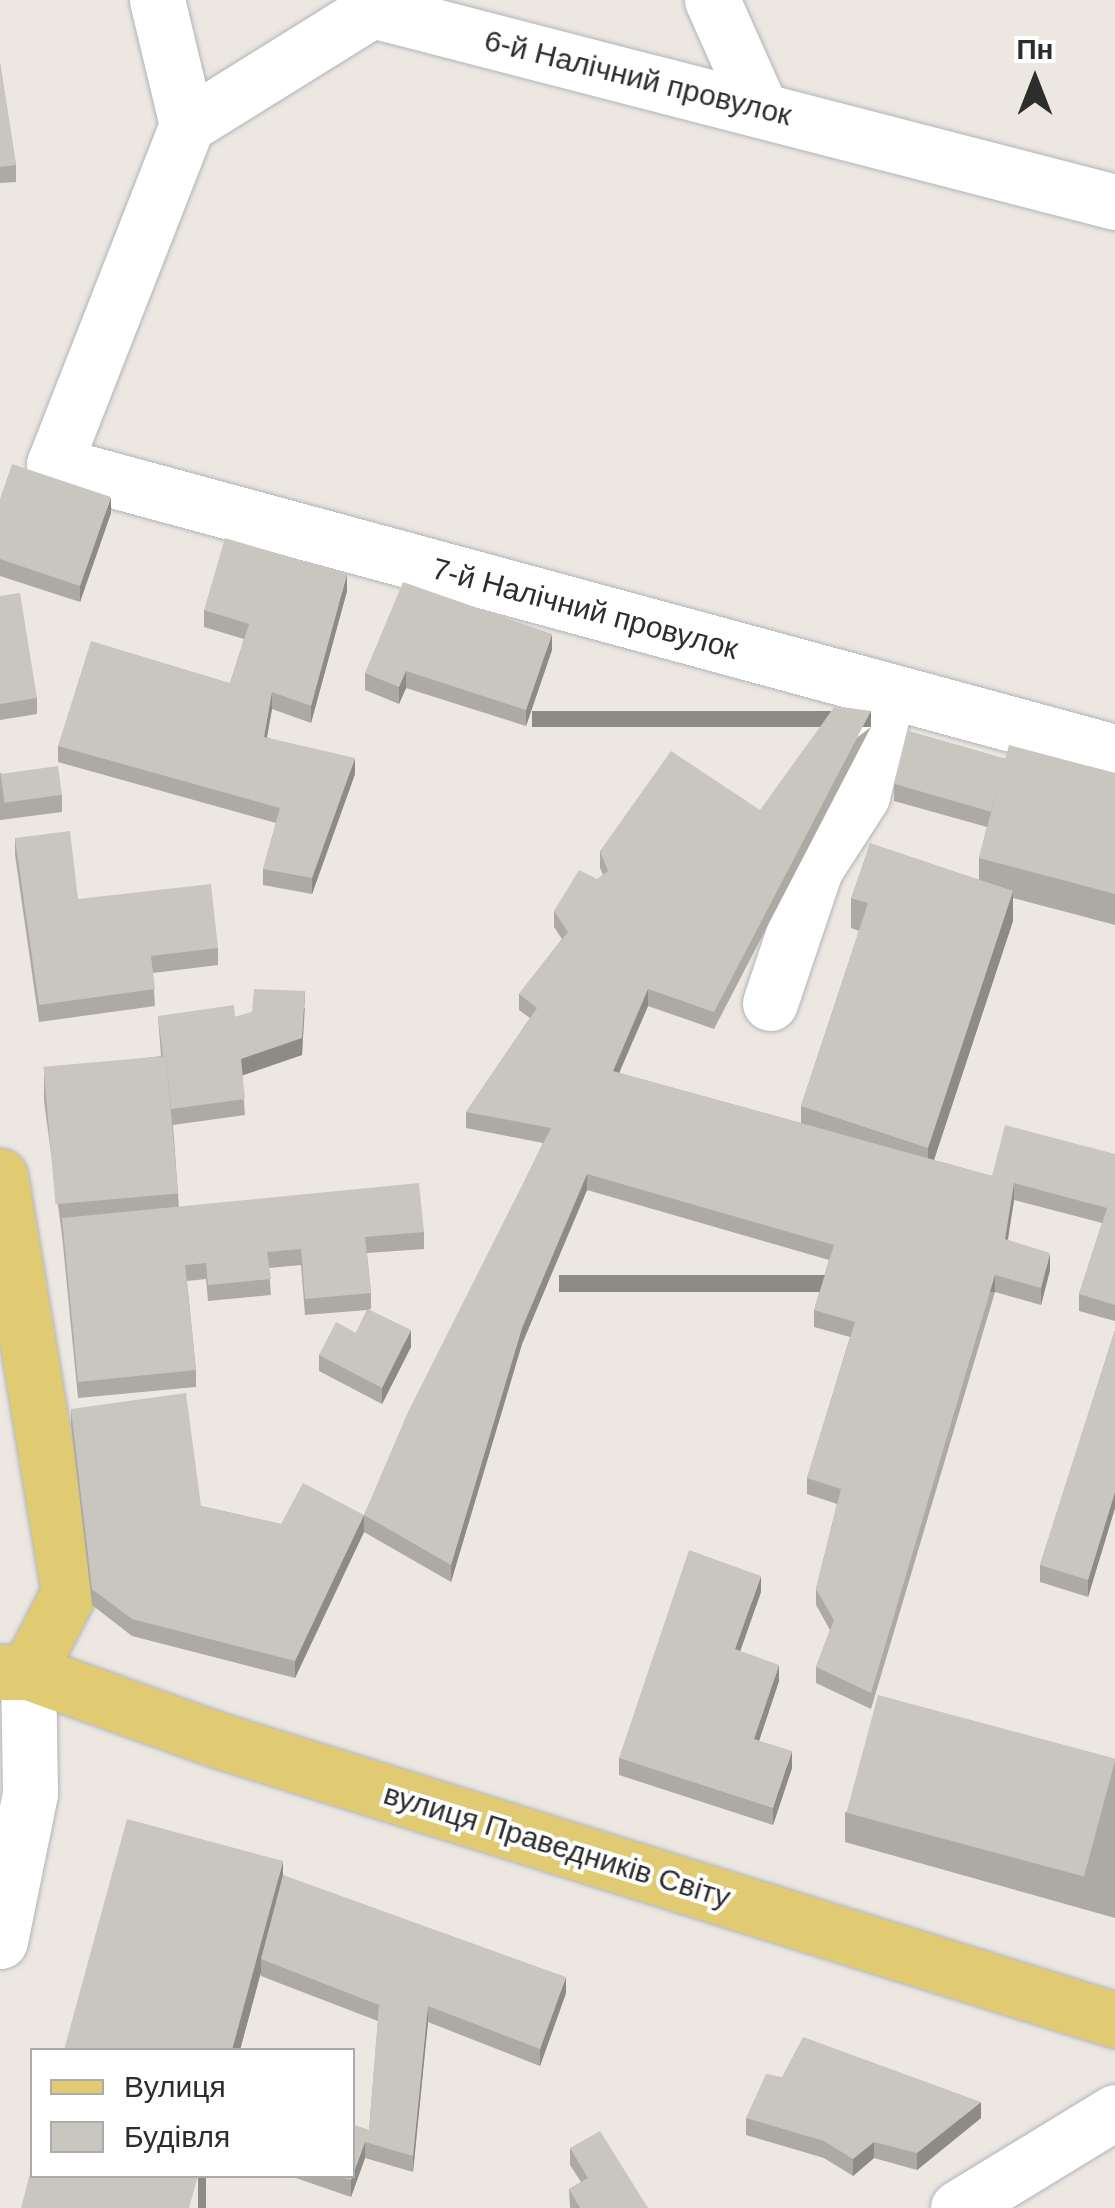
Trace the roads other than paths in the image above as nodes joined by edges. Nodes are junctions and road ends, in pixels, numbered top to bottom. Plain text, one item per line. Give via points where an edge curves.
1 (157, 0) edge
2 (712, 0) edge
3 (762, 110) junction
4 (187, 126) junction
5 (1115, 202) edge
6 (888, 691) junction
7 (1115, 752) edge
8 (770, 1003) dead end
9 (0, 1176) edge
10 (14, 1672) edge
11 (0, 1941) edge
12 (1115, 2020) edge
13 (1115, 2112) edge
14 (958, 2208) edge

1 - 4 street
2 - 3 street
3 - 4 street, 6-й Налічний провулок via 372,10
3 - 5 street, 6-й Налічний провулок
4 - 6 street, 7-й Налічний провулок via 54,464
6 - 7 street, 7-й Налічний провулок
6 - 8 street via 862,796 815,869
9 - 10 main road via 69,1592
10 - 11 street via 30,1793
10 - 12 main road, вулиця Праведників Світу
13 - 14 street

